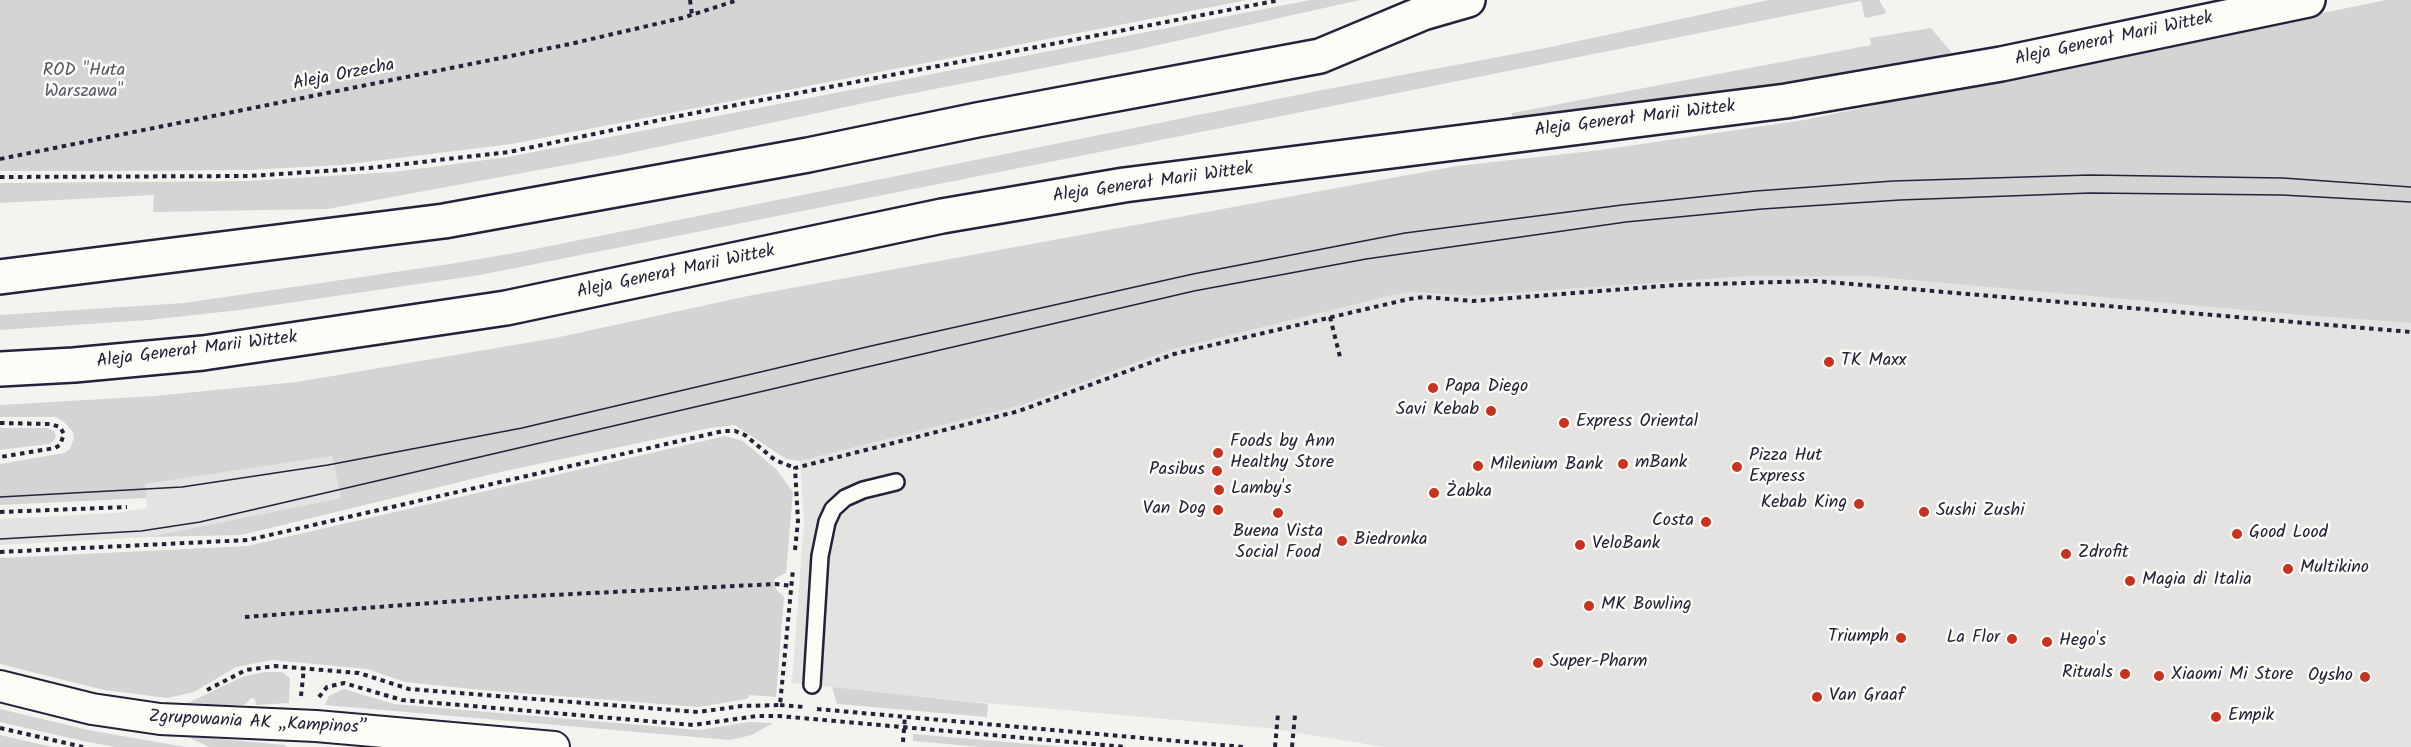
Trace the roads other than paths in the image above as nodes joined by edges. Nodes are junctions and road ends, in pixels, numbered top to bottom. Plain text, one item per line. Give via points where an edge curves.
1 (1468, 0) edge
2 (2308, 0) edge
3 (0, 277) edge
4 (0, 369) edge
5 (896, 482) dead end
6 (812, 685) dead end
7 (0, 686) edge
8 (379, 739) edge
9 (554, 747) edge

1 - 3 main road via 1423,13 1320,56 808,155 444,221
2 - 4 main road, Aleja Generał Marii Wittek via 2001,64 1786,101 1124,185 942,216 494,310 203,353
5 - 6 lane via 844,498 827,522 820,556
7 - 8 street, Zgrupowania AK „Kampinos” via 132,716
8 - 9 street, Zgrupowania AK „Kampinos”

